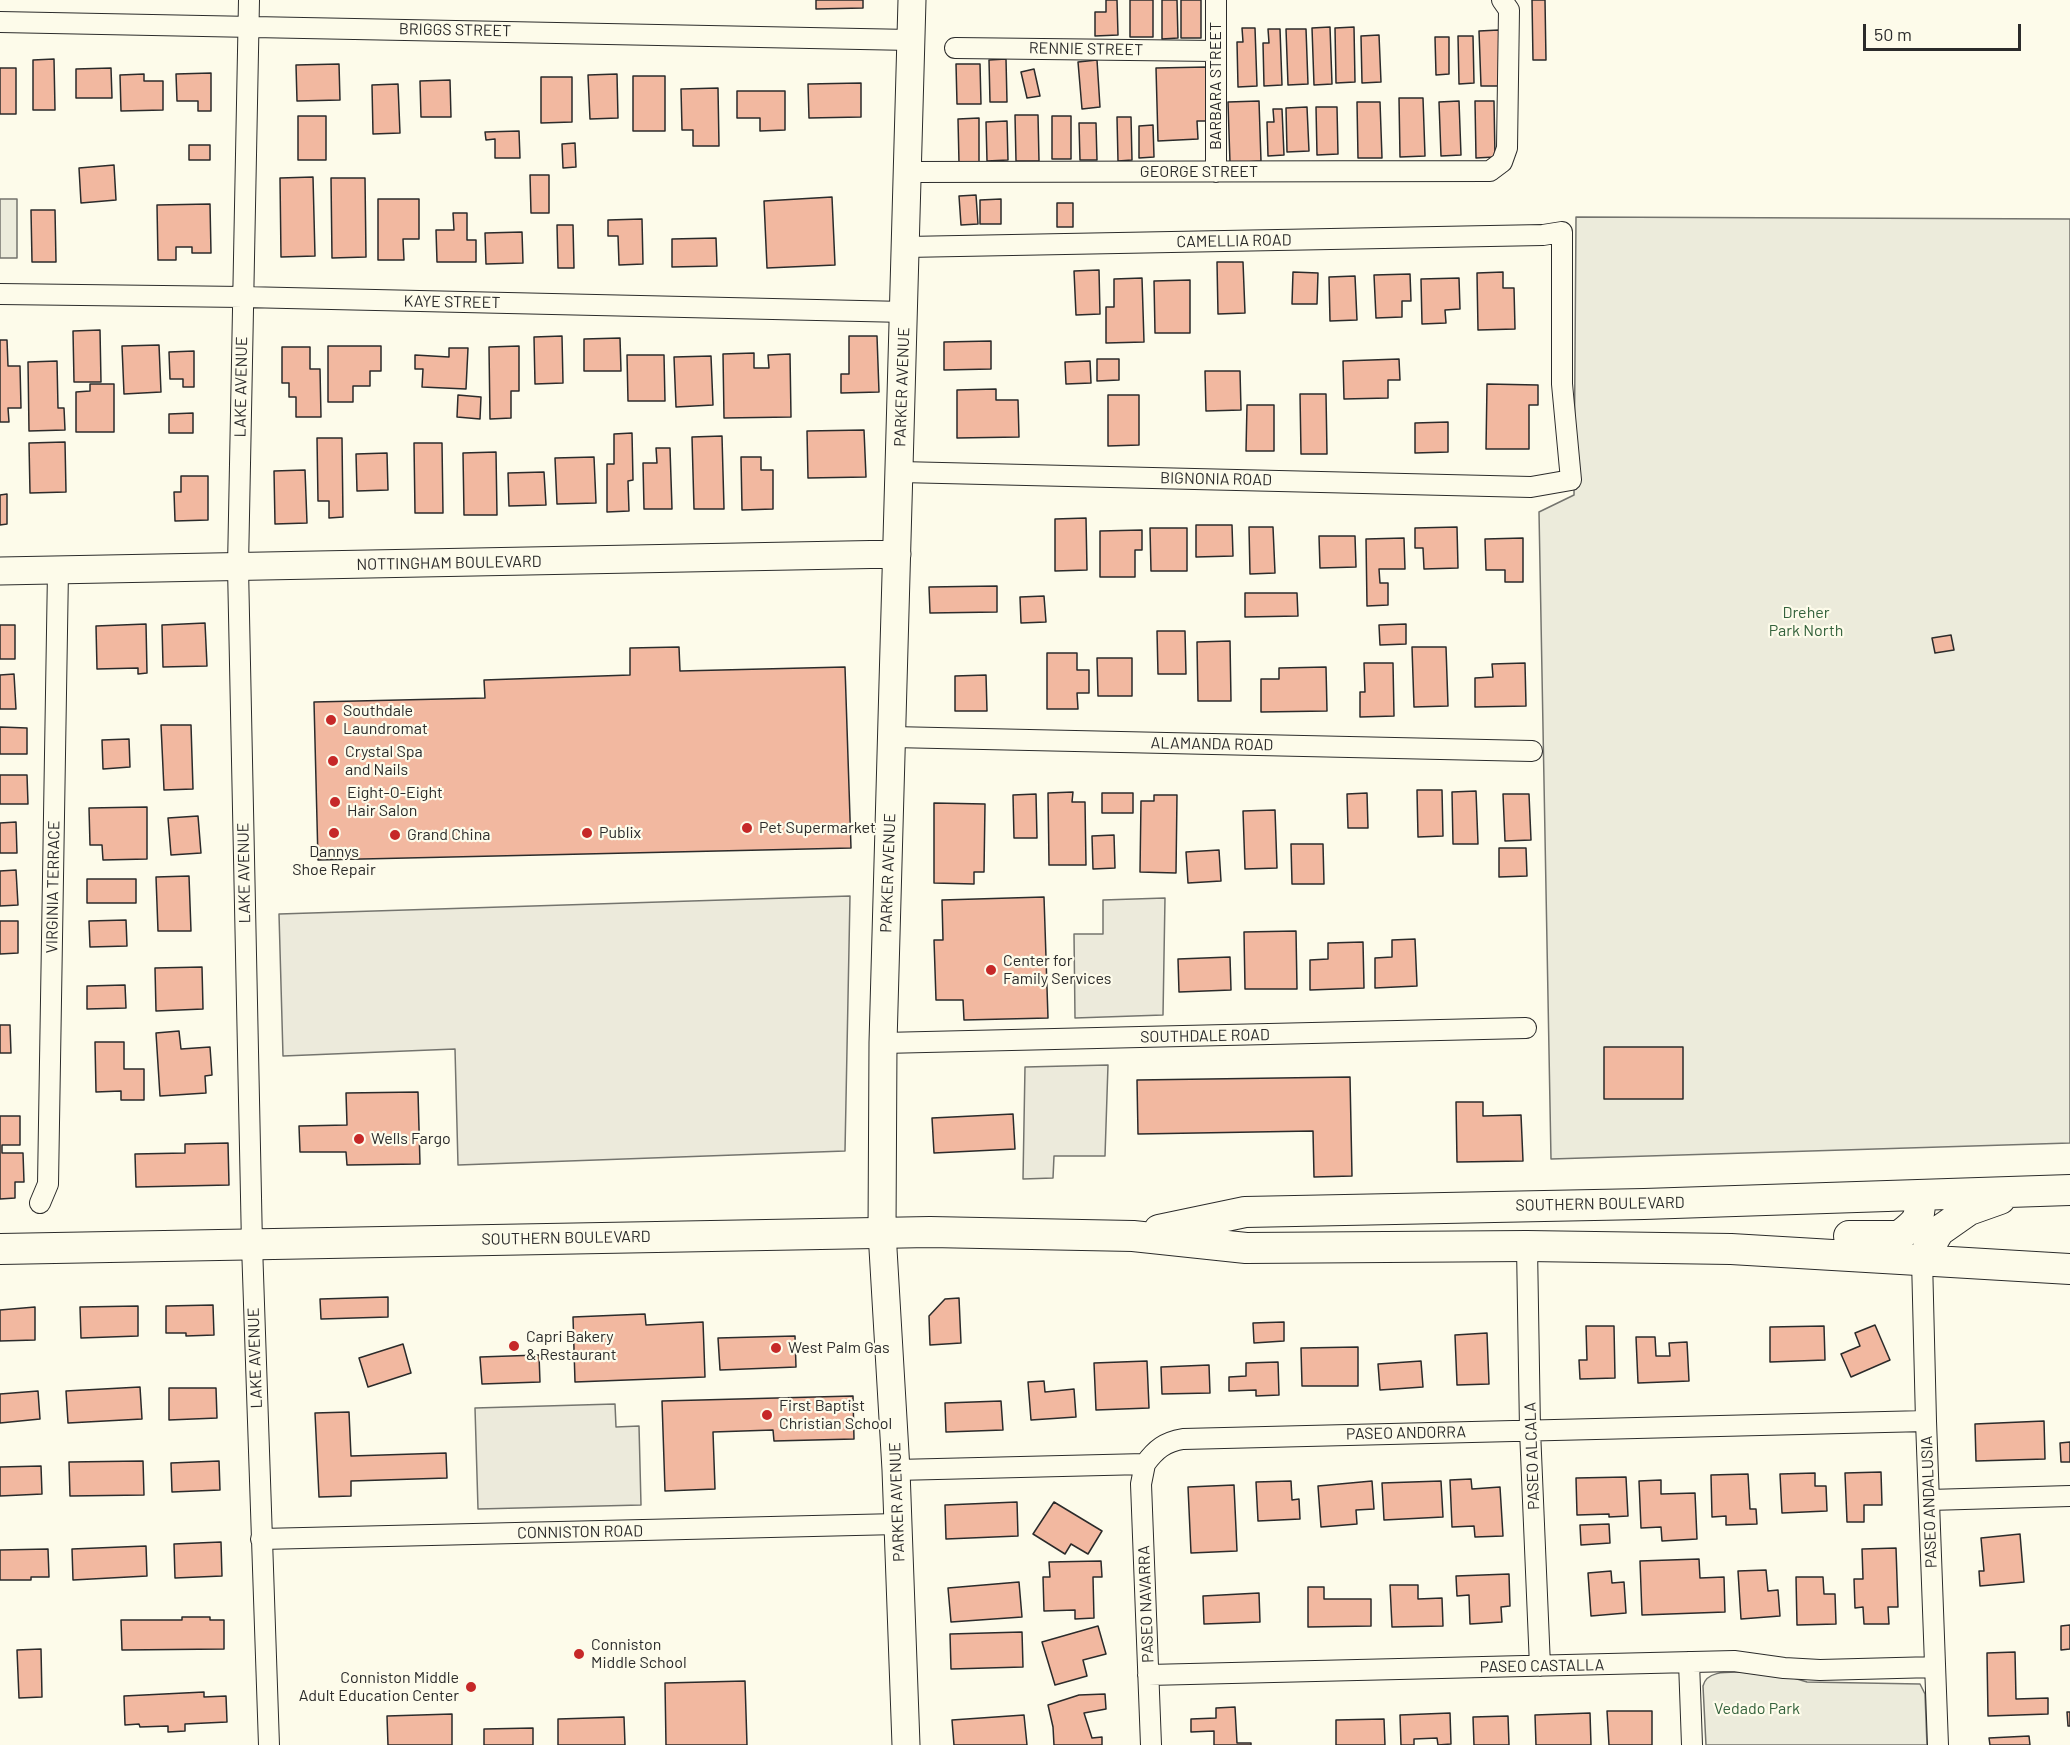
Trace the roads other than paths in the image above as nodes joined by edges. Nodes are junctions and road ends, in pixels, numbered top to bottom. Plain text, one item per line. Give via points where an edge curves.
1 (249, 0) edge
2 (912, 0) edge
3 (1216, 0) edge
4 (1502, 0) edge
5 (0, 22) edge
6 (248, 26) junction
7 (911, 40) junction
8 (955, 48) dead end
9 (1216, 51) junction
10 (908, 172) junction
11 (1216, 172) junction
12 (1563, 232) joint
13 (906, 247) junction
14 (0, 294) edge
15 (243, 297) junction
16 (905, 312) junction
17 (900, 472) junction
18 (897, 554) junction
19 (238, 567) junction
20 (58, 570) junction
21 (0, 572) edge
22 (892, 737) junction
23 (1532, 751) dead end
24 (1526, 1028) dead end
25 (883, 1043) junction
26 (2070, 1190) edge
27 (2022, 1191) junction
28 (1920, 1196) junction
29 (40, 1203) dead end
30 (1644, 1204) junction
31 (882, 1232) junction
32 (1133, 1236) junction
33 (252, 1245) junction
34 (1527, 1246) junction
35 (0, 1249) edge
36 (1804, 1252) junction
37 (1922, 1259) junction
38 (2070, 1269) edge
39 (1926, 1421) junction
40 (1530, 1430) junction
41 (1145, 1464) junction
42 (896, 1470) junction
43 (2070, 1496) edge
44 (1929, 1500) junction
45 (898, 1524) junction
46 (261, 1539) junction
47 (1689, 1662) junction
48 (1540, 1666) junction
49 (1935, 1667) junction
50 (1148, 1675) junction
51 (268, 1745) edge
52 (906, 1745) edge
53 (1151, 1745) edge
54 (1692, 1745) edge
55 (1938, 1745) edge

1 - 6 street, LAKE AVENUE
2 - 7 street, PARKER AVENUE
3 - 9 street, BARBARA STREET
4 - 11 street, GEORGE STREET via 1509,10 1507,148 1502,162 1490,171
5 - 6 street, BRIGGS STREET
6 - 7 street, BRIGGS STREET
6 - 15 street, LAKE AVENUE
7 - 10 street, PARKER AVENUE
8 - 9 street, RENNIE STREET
9 - 11 street, BARBARA STREET
10 - 11 street, GEORGE STREET
10 - 13 street, PARKER AVENUE
12 - 13 street, CAMELLIA ROAD
12 - 17 street, BIGNONIA ROAD via 1562,384 1571,480 1531,487
13 - 16 street, PARKER AVENUE
14 - 15 street, KAYE STREET
15 - 16 street, KAYE STREET
15 - 19 street, LAKE AVENUE
16 - 17 street, PARKER AVENUE
17 - 18 street, PARKER AVENUE
18 - 19 street, NOTTINGHAM BOULEVARD
18 - 22 street, PARKER AVENUE
19 - 20 street, NOTTINGHAM BOULEVARD
19 - 33 street, LAKE AVENUE
20 - 21 street, NOTTINGHAM BOULEVARD
20 - 29 street, VIRGINIA TERRACE via 48,1184
22 - 23 street, ALAMANDA ROAD
22 - 25 street, PARKER AVENUE
24 - 25 street, SOUTHDALE ROAD
25 - 31 street, PARKER AVENUE
26 - 27 main road, SOUTHERN BOULEVARD
27 - 28 main road, SOUTHERN BOULEVARD
27 - 37 main road via 1969,1210 1939,1231
28 - 30 main road, SOUTHERN BOULEVARD
28 - 36 main road via 1916,1222 1899,1236 1835,1235
30 - 32 main road, SOUTHERN BOULEVARD via 1245,1212
30 - 34 main road via 1575,1225
31 - 32 main road, SOUTHERN BOULEVARD
31 - 33 main road, SOUTHERN BOULEVARD
31 - 42 street, PARKER AVENUE
32 - 34 main road, SOUTHERN BOULEVARD via 1246,1248
33 - 35 main road, SOUTHERN BOULEVARD
33 - 46 street, LAKE AVENUE
34 - 36 main road, SOUTHERN BOULEVARD
34 - 40 street, PASEO ALCALA
36 - 37 main road, SOUTHERN BOULEVARD
37 - 38 main road, SOUTHERN BOULEVARD
37 - 39 street, PASEO ANDALUSIA
39 - 40 street, PASEO ANDORRA
39 - 44 street, PASEO ANDALUSIA
40 - 41 street, PASEO ANDORRA via 1183,1439 1156,1449
40 - 48 street, PASEO ALCALA
41 - 42 street
41 - 50 street, PASEO NAVARRA via 1141,1484
42 - 45 street, PARKER AVENUE
43 - 44 street
44 - 49 street, PASEO ANDALUSIA
45 - 46 street, CONNISTON ROAD
45 - 52 street, PARKER AVENUE
46 - 51 street, LAKE AVENUE
47 - 48 street, PASEO CASTALLA
47 - 49 street, PASEO CASTALLA via 1734,1661 1820,1670
47 - 54 street
48 - 50 street, PASEO CASTALLA
49 - 55 street, PASEO ANDALUSIA
50 - 53 street, PASEO NAVARRA

